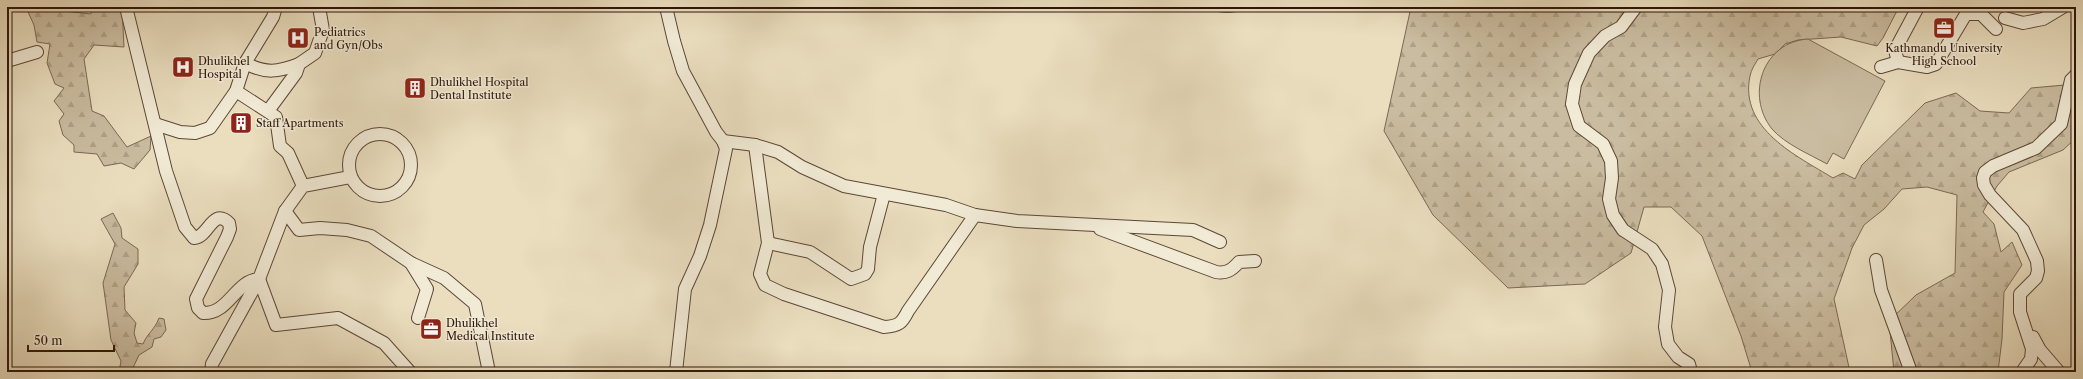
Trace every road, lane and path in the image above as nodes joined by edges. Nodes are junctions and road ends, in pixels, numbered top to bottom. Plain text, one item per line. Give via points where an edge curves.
1 (126, 7) edge
2 (282, 7) edge
3 (319, 7) edge
4 (666, 7) edge
5 (1636, 7) edge
6 (1918, 7) edge
7 (2064, 7) edge
8 (274, 12) edge
9 (2005, 18) dead end
10 (1996, 28) dead end
11 (37, 52) dead end
12 (7, 61) edge
13 (1898, 62) junction
14 (245, 63) junction
15 (299, 64) junction
16 (1881, 67) dead end
17 (2076, 75) edge
18 (236, 91) junction
19 (268, 111) junction
20 (155, 124) junction
21 (723, 141) junction
22 (755, 146) junction
23 (350, 177) junction
24 (303, 186) junction
25 (884, 194) junction
26 (285, 211) junction
27 (975, 214) junction
28 (1087, 225) junction
29 (1220, 242) dead end
30 (768, 243) junction
31 (1876, 260) dead end
32 (1255, 261) dead end
33 (411, 263) junction
34 (259, 279) junction
35 (418, 318) dead end
36 (2023, 320) junction
37 (211, 372) edge
38 (410, 372) edge
39 (489, 372) edge
40 (676, 372) edge
41 (1691, 372) edge
42 (1911, 372) edge
43 (2022, 372) edge
44 (2059, 372) edge

1 - 20 street
2 - 8 street
3 - 15 street via 323,30 316,53
4 - 21 street via 684,71
5 - 41 street via 1621,27 1605,36 1589,53 1575,84 1572,104 1579,126 1603,144 1611,161 1609,199 1612,215 1623,230 1652,249 1662,264 1669,290 1669,309 1665,327 1668,344 1678,357 1689,364
6 - 13 street via 1895,50
7 - 9 street via 2043,19 2023,23
8 - 14 street
10 - 13 street via 1982,14 1966,14 1936,64 1927,67
11 - 12 street
13 - 16 street
14 - 15 street via 257,70 278,72
14 - 18 street
15 - 19 street via 296,73
17 - 36 street via 2071,80 2061,124 2036,148 1993,166 1985,172 1983,178 1990,195 2023,230 2037,261 2036,278 2020,294 2020,312
18 - 19 street
18 - 20 street via 210,128 195,133 180,132
19 - 24 street via 276,116 280,146 288,153
20 - 34 street via 166,171 189,234 199,238 204,235 212,220 219,218 229,223 227,237 196,299 198,308 203,313 212,314 230,300 244,284
21 - 22 street
21 - 40 street via 726,148 710,225 685,289
22 - 25 street via 778,152 802,167 844,186
22 - 30 street
23 - 23 street via 368,194 391,194 401,188 408,178 411,166 409,154 403,144 393,136 381,133 369,135 358,142 351,153
23 - 24 street
24 - 26 street
25 - 27 street via 946,205
25 - 30 street via 870,247 868,269 861,276 851,279 810,252
26 - 33 street via 299,230 347,230 371,236
26 - 34 street
27 - 28 street
27 - 30 street via 902,323 896,326 884,327 784,294 765,285 760,274
28 - 29 street via 1193,230
28 - 32 street via 1216,272 1223,273 1234,268 1239,262
31 - 42 street via 1881,290
33 - 35 street via 427,289
33 - 39 street via 444,278 475,304
34 - 37 street via 212,364
34 - 38 street via 276,325 338,318 384,343
36 - 43 street via 2032,349 2031,359
36 - 44 street via 2040,350

